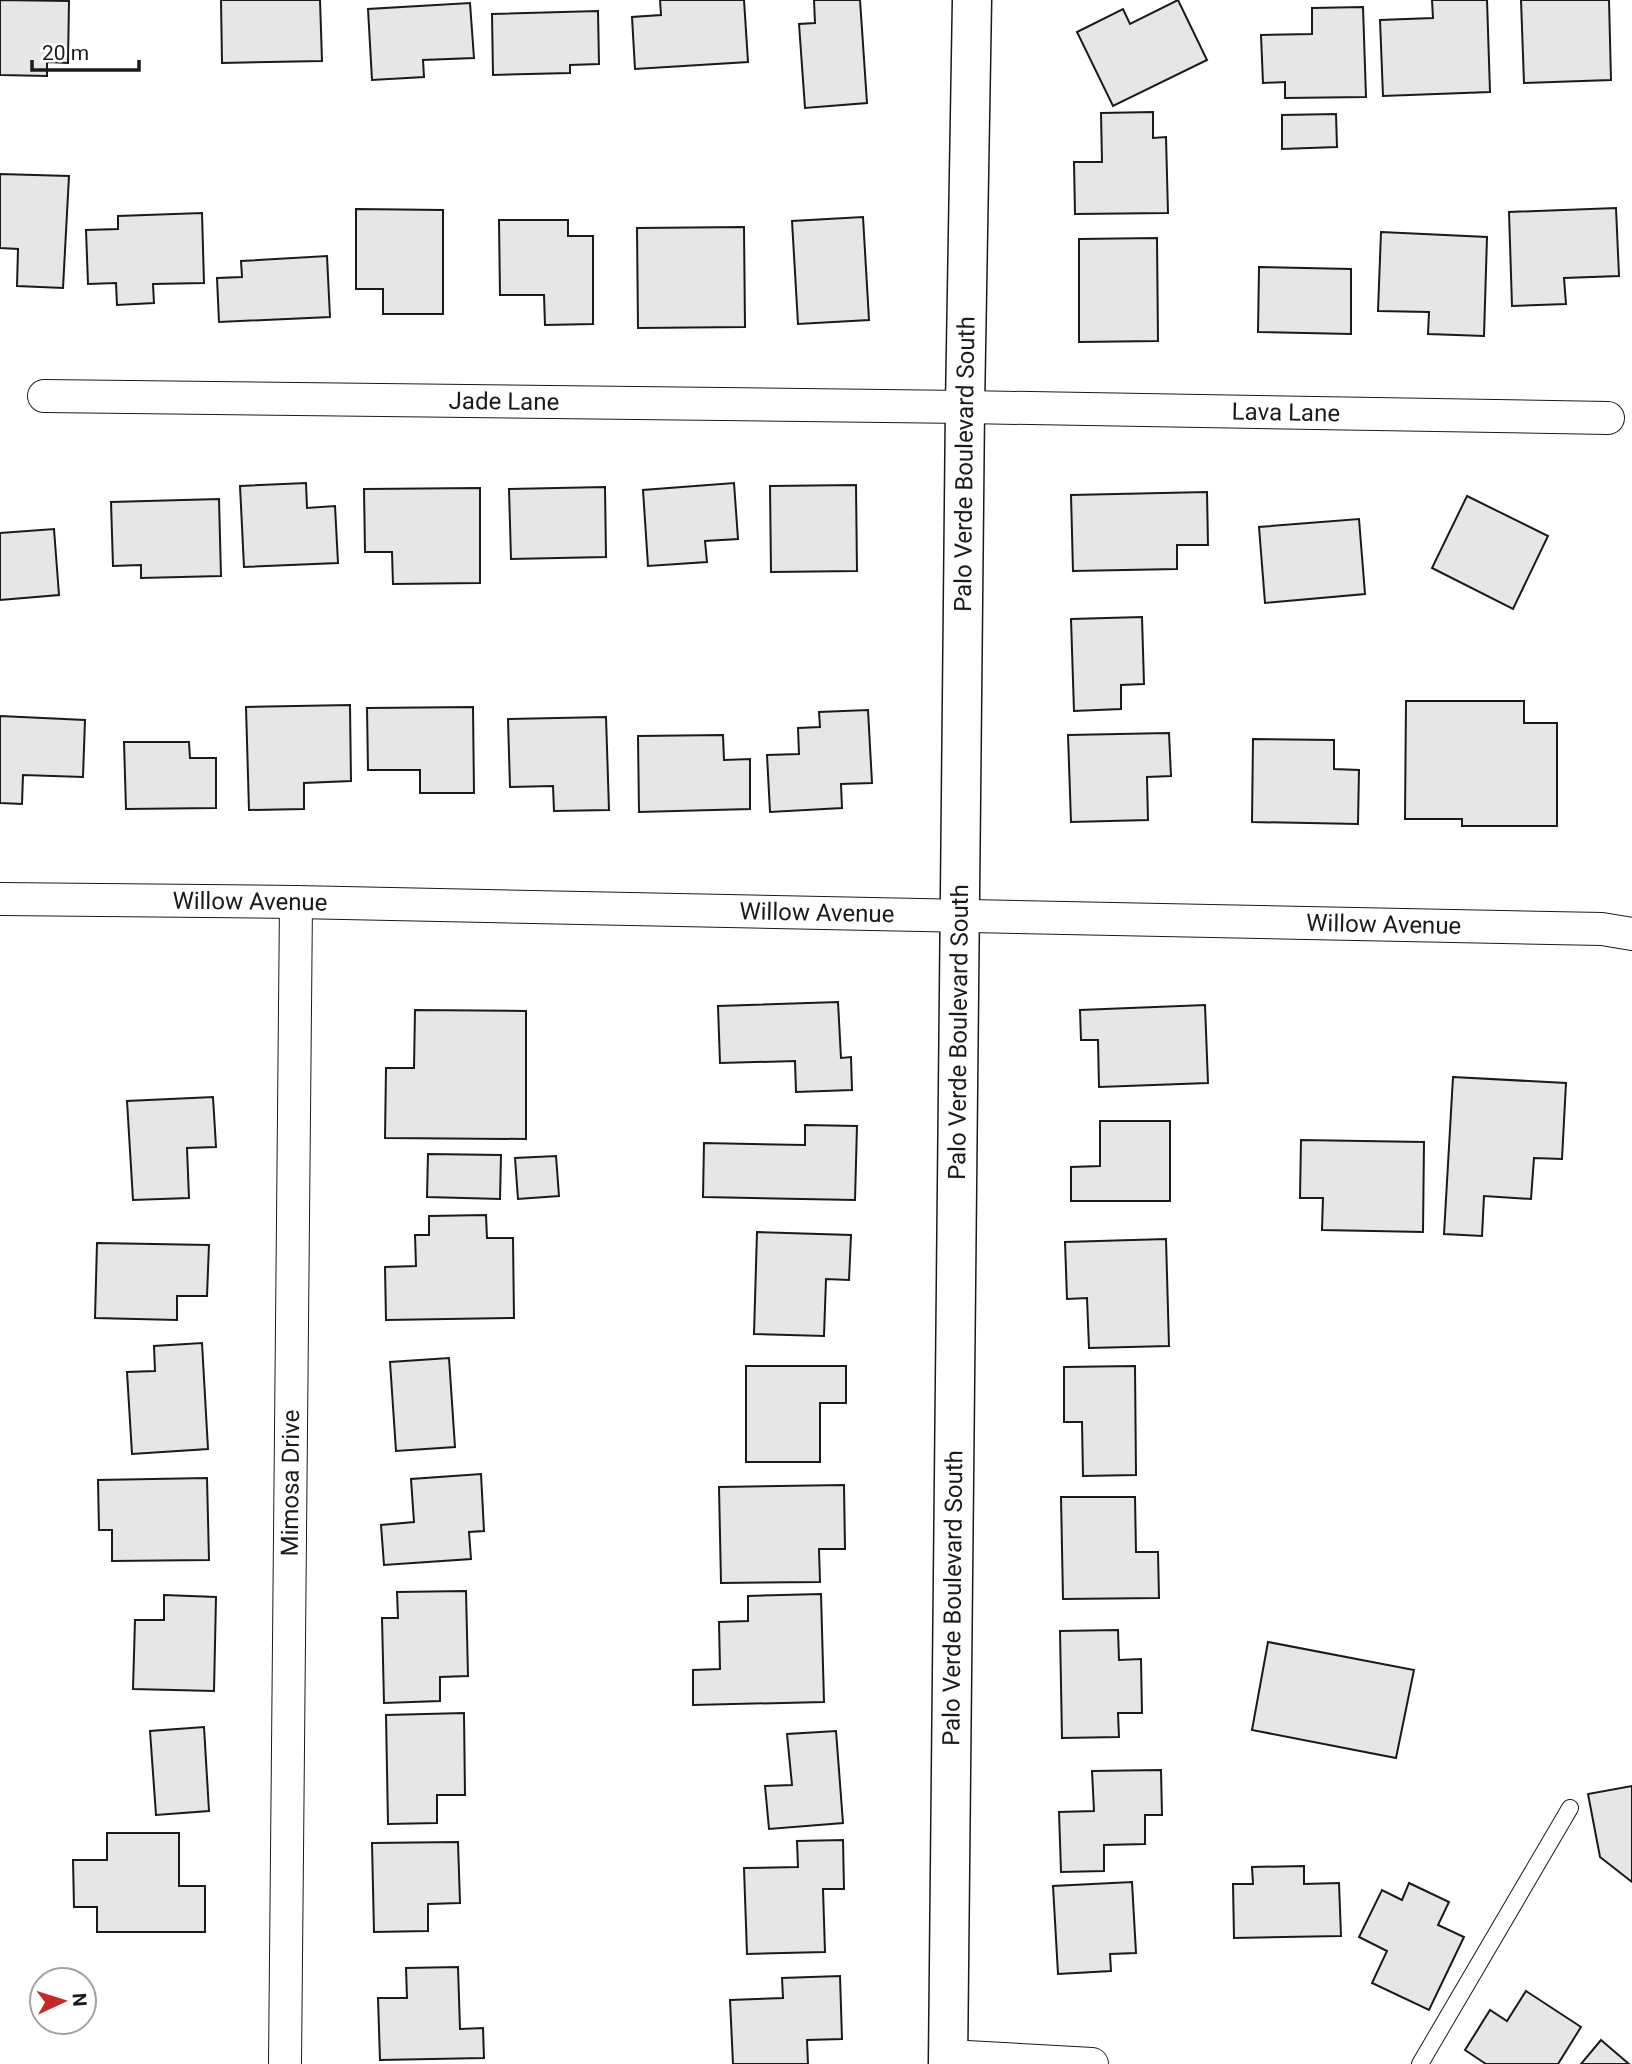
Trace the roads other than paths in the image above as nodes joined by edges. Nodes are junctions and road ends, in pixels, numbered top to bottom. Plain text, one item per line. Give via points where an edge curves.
1 (972, 0) edge
2 (44, 397) dead end
3 (965, 407) junction
4 (1608, 418) dead end
5 (0, 899) edge
6 (296, 902) junction
7 (960, 915) junction
8 (1632, 934) edge
9 (1570, 1808) dead end
10 (948, 2060) edge
11 (285, 2064) edge
12 (1092, 2064) edge
13 (1420, 2064) edge

1 - 3 main road, Palo Verde Boulevard South
2 - 3 street, Jade Lane
3 - 4 street, Lava Lane
3 - 7 main road, Palo Verde Boulevard South
5 - 6 street, Willow Avenue
6 - 7 street, Willow Avenue
6 - 11 street, Mimosa Drive
7 - 8 street, Willow Avenue via 1602,929
7 - 10 main road, Palo Verde Boulevard South
9 - 13 lane
10 - 12 street

